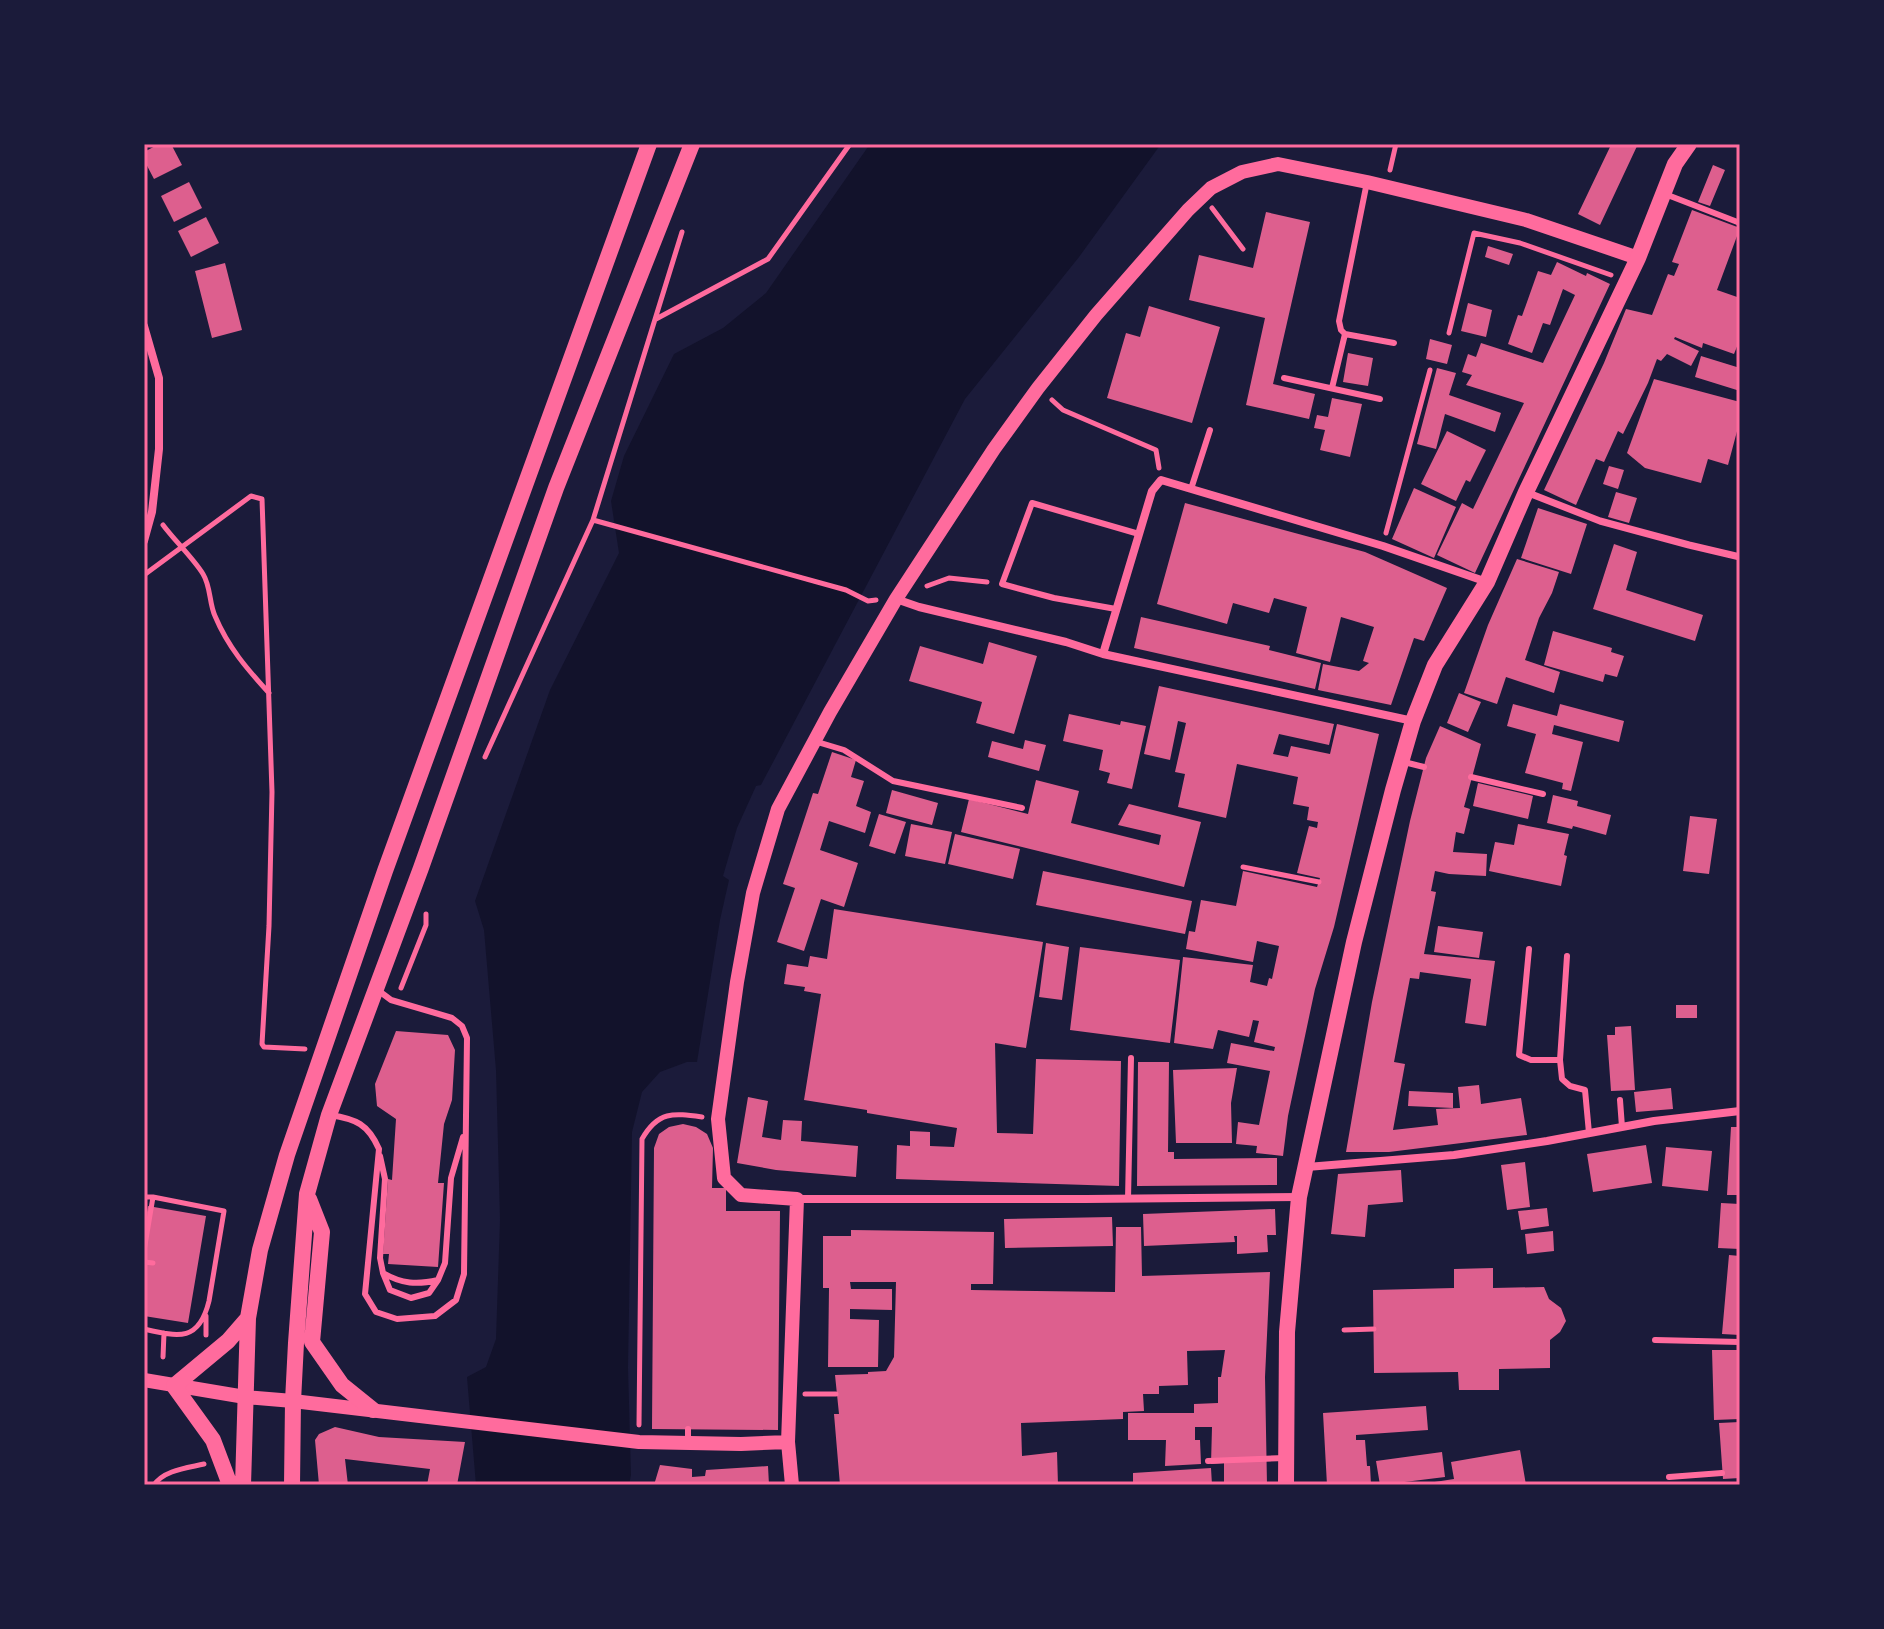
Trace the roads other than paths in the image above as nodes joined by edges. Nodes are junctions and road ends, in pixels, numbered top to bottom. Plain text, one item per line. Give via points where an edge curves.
1 (649, 144) edge
2 (692, 144) edge
3 (1689, 144) edge
4 (1367, 182) junction
5 (1663, 194) junction
6 (1740, 223) edge
7 (1638, 258) junction
8 (144, 326) edge
9 (1345, 334) junction
10 (1394, 343) dead end
11 (1284, 378) dead end
12 (1332, 388) junction
13 (1380, 399) dead end
14 (1210, 430) dead end
15 (1191, 489) junction
16 (1526, 492) junction
17 (1139, 534) junction
18 (144, 541) edge
19 (1740, 557) edge
20 (1487, 582) junction
21 (896, 599) junction
22 (1116, 609) junction
23 (1103, 654) junction
24 (1413, 721) junction
25 (814, 741) junction
26 (1401, 762) junction
27 (1424, 767) dead end
28 (1471, 777) dead end
29 (1543, 794) dead end
30 (1022, 808) dead end
31 (1529, 949) dead end
32 (1567, 956) dead end
33 (376, 989) junction
34 (1131, 1058) dead end
35 (1560, 1060) junction
36 (1620, 1100) dead end
37 (1723, 1102) dead end
38 (1740, 1111) edge
39 (1724, 1113) junction
40 (329, 1115) junction
41 (1622, 1127) junction
42 (466, 1130) junction
43 (1589, 1133) junction
44 (379, 1149) junction
45 (1307, 1167) junction
46 (307, 1194) junction
47 (1299, 1197) junction
48 (797, 1199) junction
49 (1128, 1199) junction
50 (383, 1273) junction
51 (438, 1280) junction
52 (248, 1318) junction
53 (1655, 1340) dead end
54 (1740, 1342) edge
55 (144, 1380) edge
56 (174, 1386) junction
57 (245, 1397) junction
58 (293, 1401) junction
59 (373, 1410) junction
60 (788, 1442) junction
61 (1285, 1458) junction
62 (1208, 1461) dead end
63 (1722, 1473) dead end
64 (1669, 1477) dead end
65 (230, 1485) edge
66 (243, 1485) edge
67 (292, 1485) edge
68 (792, 1485) edge
69 (1286, 1485) edge

1 - 52 main road via 322,1050 260,1250
2 - 33 main road via 556,488
3 - 5 main road
4 - 7 street via 1526,220
4 - 9 lane via 1339,321
4 - 21 street via 1278,164 1242,172 1211,188 1144,258 1038,388
5 - 6 lane
5 - 7 main road
7 - 16 main road
8 - 18 street via 159,378 159,449
9 - 10 lane
9 - 12 lane
11 - 12 lane
12 - 13 lane
14 - 15 lane
15 - 17 street via 1161,480 1152,491
15 - 20 street
16 - 19 street via 1600,521
16 - 20 main road
17 - 22 street
17 - 22 lane via 1032,503 1002,584
20 - 24 main road via 1435,665
21 - 23 street
21 - 25 street
22 - 23 street
23 - 24 street
24 - 26 main road
25 - 30 lane via 844,750 893,781
25 - 48 street via 778,809 753,893 718,1119 724,1178 741,1195
26 - 27 lane
26 - 45 main road via 1354,942
28 - 29 lane
31 - 35 lane via 1519,1055
32 - 35 lane
33 - 40 main road
33 - 42 lane via 391,1000 452,1018 462,1026 467,1038
34 - 49 lane
35 - 43 lane via 1562,1079 1585,1090
36 - 41 lane
37 - 39 lane
38 - 39 street
39 - 41 street
40 - 44 lane via 363,1125
40 - 46 main road
41 - 43 street
42 - 44 lane via 464,1274 456,1300 435,1316 397,1319 376,1312 365,1294
42 - 51 lane via 451,1178 445,1263
43 - 45 street via 1454,1155
44 - 50 lane via 385,1179
45 - 47 main road
46 - 58 main road
46 - 59 main road via 322,1232 312,1342 342,1385
47 - 49 street
47 - 61 main road via 1287,1332
48 - 49 street
48 - 60 street
50 - 51 lane via 396,1281
50 - 51 lane via 390,1290 411,1298 429,1293
52 - 56 main road
52 - 57 main road
53 - 54 lane
55 - 56 street
56 - 57 street
56 - 65 main road via 213,1440
57 - 58 street
57 - 66 main road
58 - 59 street
58 - 67 main road
59 - 60 street via 635,1442 688,1436 741,1444
60 - 68 street
61 - 62 lane
61 - 69 main road
63 - 64 lane

